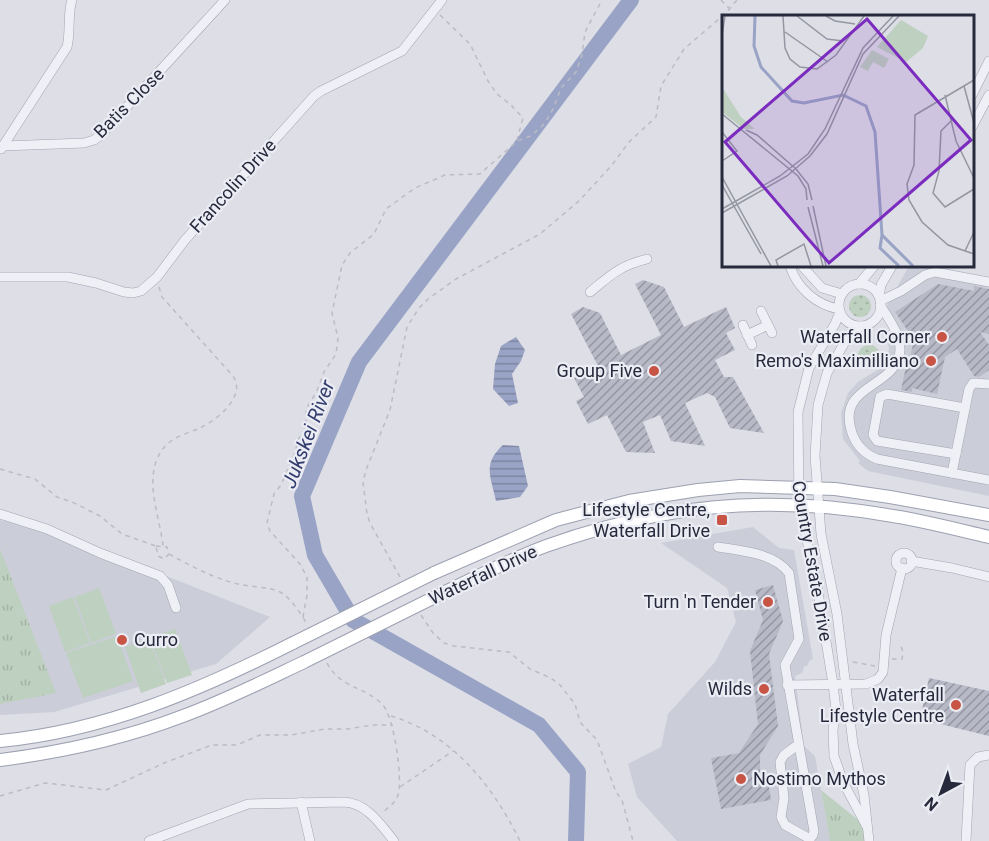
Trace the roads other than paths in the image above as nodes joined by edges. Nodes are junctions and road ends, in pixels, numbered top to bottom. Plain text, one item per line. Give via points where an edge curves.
1 (72, 0) edge
2 (225, 0) edge
3 (442, 0) edge
4 (989, 62) edge
5 (974, 91) edge
6 (989, 95) edge
7 (974, 124) edge
8 (2, 148) edge
9 (647, 259) dead end
10 (791, 267) edge
11 (804, 267) edge
12 (873, 267) edge
13 (891, 267) edge
14 (0, 277) edge
15 (989, 282) edge
16 (859, 284) junction
17 (590, 292) dead end
18 (844, 292) junction
19 (880, 301) junction
20 (836, 309) junction
21 (761, 311) dead end
22 (743, 325) dead end
23 (865, 325) junction
24 (896, 332) junction
25 (747, 335) junction
26 (752, 345) dead end
27 (989, 384) edge
28 (965, 408) junction
29 (956, 454) junction
30 (952, 473) junction
31 (989, 480) edge
32 (798, 488) junction
33 (818, 488) junction
34 (799, 505) junction
35 (819, 507) junction
36 (0, 514) edge
37 (989, 516) edge
38 (989, 537) edge
39 (718, 547) dead end
40 (989, 577) edge
41 (176, 608) dead end
42 (833, 684) junction
43 (847, 684) junction
44 (787, 686) junction
45 (0, 741) edge
46 (799, 744) junction
47 (989, 755) edge
48 (0, 760) edge
49 (301, 802) junction
50 (867, 827) junction
51 (171, 838) edge
52 (149, 841) edge
53 (310, 841) edge
54 (394, 841) edge
55 (869, 841) edge
56 (966, 841) edge

1 - 8 street, Batis Close via 67,47
2 - 8 street, Batis Close via 94,140
3 - 14 street, Francolin Drive via 402,51 314,96 141,291 133,293 68,277
4 - 5 street
6 - 7 street
9 - 17 street via 619,268
10 - 20 street via 808,294
11 - 18 street via 822,288
12 - 16 street
13 - 19 street via 881,285
15 - 19 street via 935,272
16 - 18 street
16 - 19 street via 871,287
18 - 20 street
19 - 23 street via 878,316
19 - 24 street
20 - 23 street via 849,322
20 - 32 street, Country Estate Drive via 836,324 809,368 803,386 798,412
21 - 25 street via 770,329
22 - 25 street
23 - 24 street via 874,322
23 - 33 street, Country Estate Drive via 849,335 827,373 821,393 815,445
24 - 30 street via 900,356 886,376 862,391 853,403 852,435 871,456
25 - 26 street
27 - 28 street via 970,386
28 - 29 street
28 - 29 street via 887,394 880,398 873,435 876,441
29 - 30 street
30 - 31 street
32 - 33 main road, Waterfall Drive
32 - 34 street, Country Estate Drive
32 - 45 main road, Waterfall Drive, bridge via 740,486 698,490 629,501 556,520 434,573 173,699 83,727
33 - 35 street, Country Estate Drive
33 - 37 main road, Waterfall Drive via 855,491
34 - 35 main road, Waterfall Drive
34 - 42 street, Country Estate Drive
34 - 48 main road, Waterfall Drive, bridge via 699,508 633,520 544,547 182,717 79,747
35 - 38 main road, Waterfall Drive via 886,514
35 - 43 street, Country Estate Drive
36 - 41 street via 160,576 168,585
39 - 44 street via 772,560 789,573 799,639 786,662
40 - 43 street via 911,561 906,554 899,556 896,563 902,568 886,635 883,672 876,681
42 - 43 street
42 - 44 street
42 - 50 street, Country Estate Drive via 834,756 838,773
43 - 50 street, Country Estate Drive
44 - 46 street
46 - 46 street via 814,831 810,839 785,825 781,817 784,798 780,762
47 - 56 street via 969,765
49 - 51 street via 248,804
49 - 53 street
49 - 54 street via 357,803
50 - 55 street, Country Estate Drive
51 - 52 street

